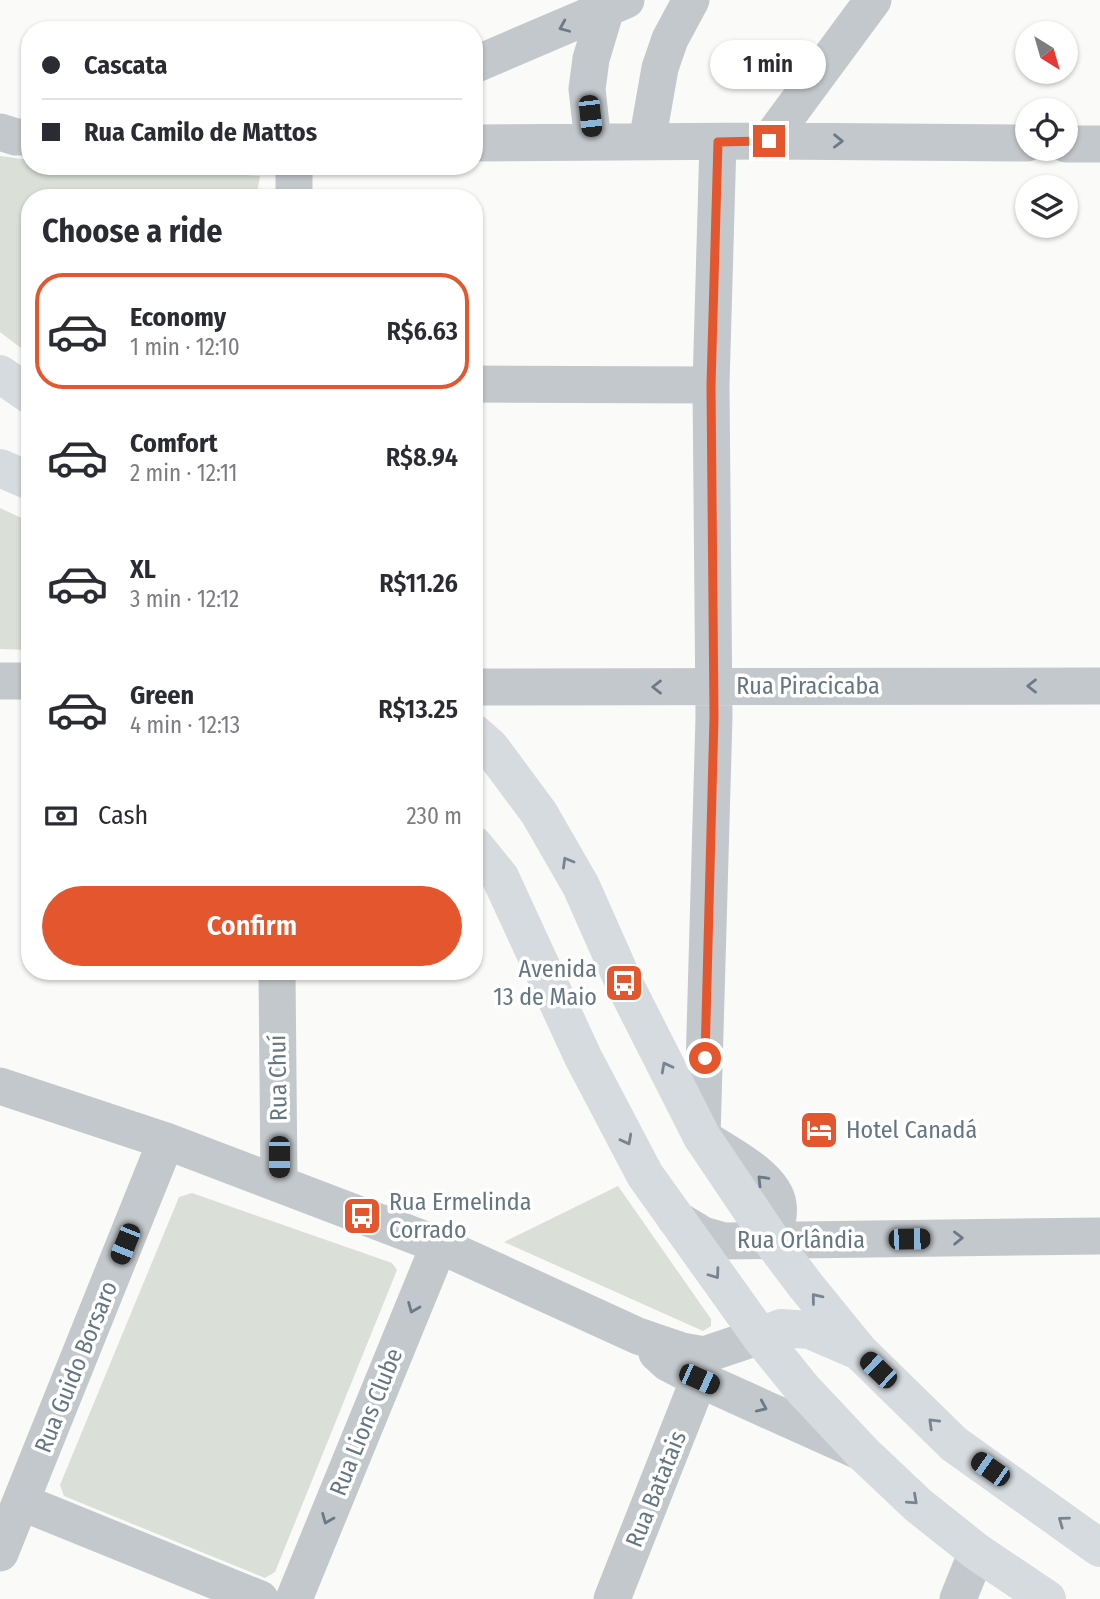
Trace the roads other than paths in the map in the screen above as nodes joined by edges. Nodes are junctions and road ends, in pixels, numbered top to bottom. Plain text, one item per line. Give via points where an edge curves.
1 (691, 0) edge
2 (873, 0) edge
3 (616, 4) edge
4 (483, 61) edge
5 (0, 132) edge
6 (21, 136) edge
7 (769, 141) junction
8 (483, 142) edge
9 (593, 142) junction
10 (647, 142) junction
11 (718, 142) junction
12 (1015, 144) edge
13 (1078, 144) edge
14 (1100, 144) edge
15 (0, 374) edge
16 (483, 384) edge
17 (711, 385) junction
18 (21, 389) edge
19 (0, 468) edge
20 (21, 477) edge
21 (0, 681) edge
22 (21, 681) edge
23 (1100, 685) edge
24 (714, 686) junction
25 (483, 687) edge
26 (483, 741) edge
27 (483, 856) edge
28 (277, 980) edge
29 (0, 1086) edge
30 (702, 1137) junction
31 (166, 1141) junction
32 (279, 1184) junction
33 (675, 1218) junction
34 (1100, 1236) edge
35 (772, 1241) junction
36 (439, 1245) junction
37 (638, 1336) junction
38 (760, 1336) junction
39 (859, 1351) junction
40 (699, 1379) junction
41 (863, 1453) junction
42 (21, 1502) junction
43 (1100, 1548) edge
44 (977, 1552) junction
45 (0, 1553) edge
46 (260, 1599) edge
47 (294, 1599) edge
48 (612, 1599) edge
49 (958, 1599) edge
50 (1047, 1599) edge

1 - 10 street via 660,68
2 - 7 street
3 -> 4 street
3 - 9 street via 591,59 587,89
5 - 6 street
7 - 11 street
7 -> 12 street
8 - 9 street
9 - 10 street
10 - 11 street
11 - 17 street
13 - 14 street
15 - 18 main road
16 - 17 street
17 - 24 street
19 - 20 main road
21 - 22 street
23 -> 24 street, Rua Piracicaba
24 -> 25 street, Rua Piracicaba
24 - 30 street
30 -> 26 main road via 581,886 539,813
27 -> 33 main road via 500,877 583,1057 645,1175
28 - 32 street, Rua Chuí
29 - 31 street
35 -> 30 main road
31 - 32 street
31 - 42 street, Rua Guido Borsaro
32 - 36 street
33 - 35 street, Rua Orlândia via 724,1241
33 -> 38 main road
35 -> 34 street, Rua Orlândia
39 -> 35 main road
36 - 37 street
36 -> 47 street, Rua Lions Clube
37 - 38 street via 704,1354
37 - 40 street via 668,1363
38 - 39 main road via 781,1328 810,1330
38 - 41 main road
43 -> 39 main road via 954,1444
40 -> 41 street
40 - 48 street, Rua Batatais
41 -> 44 main road
42 - 45 street, Rua Guido Borsaro
42 - 46 street
44 - 49 street
44 - 50 main road

